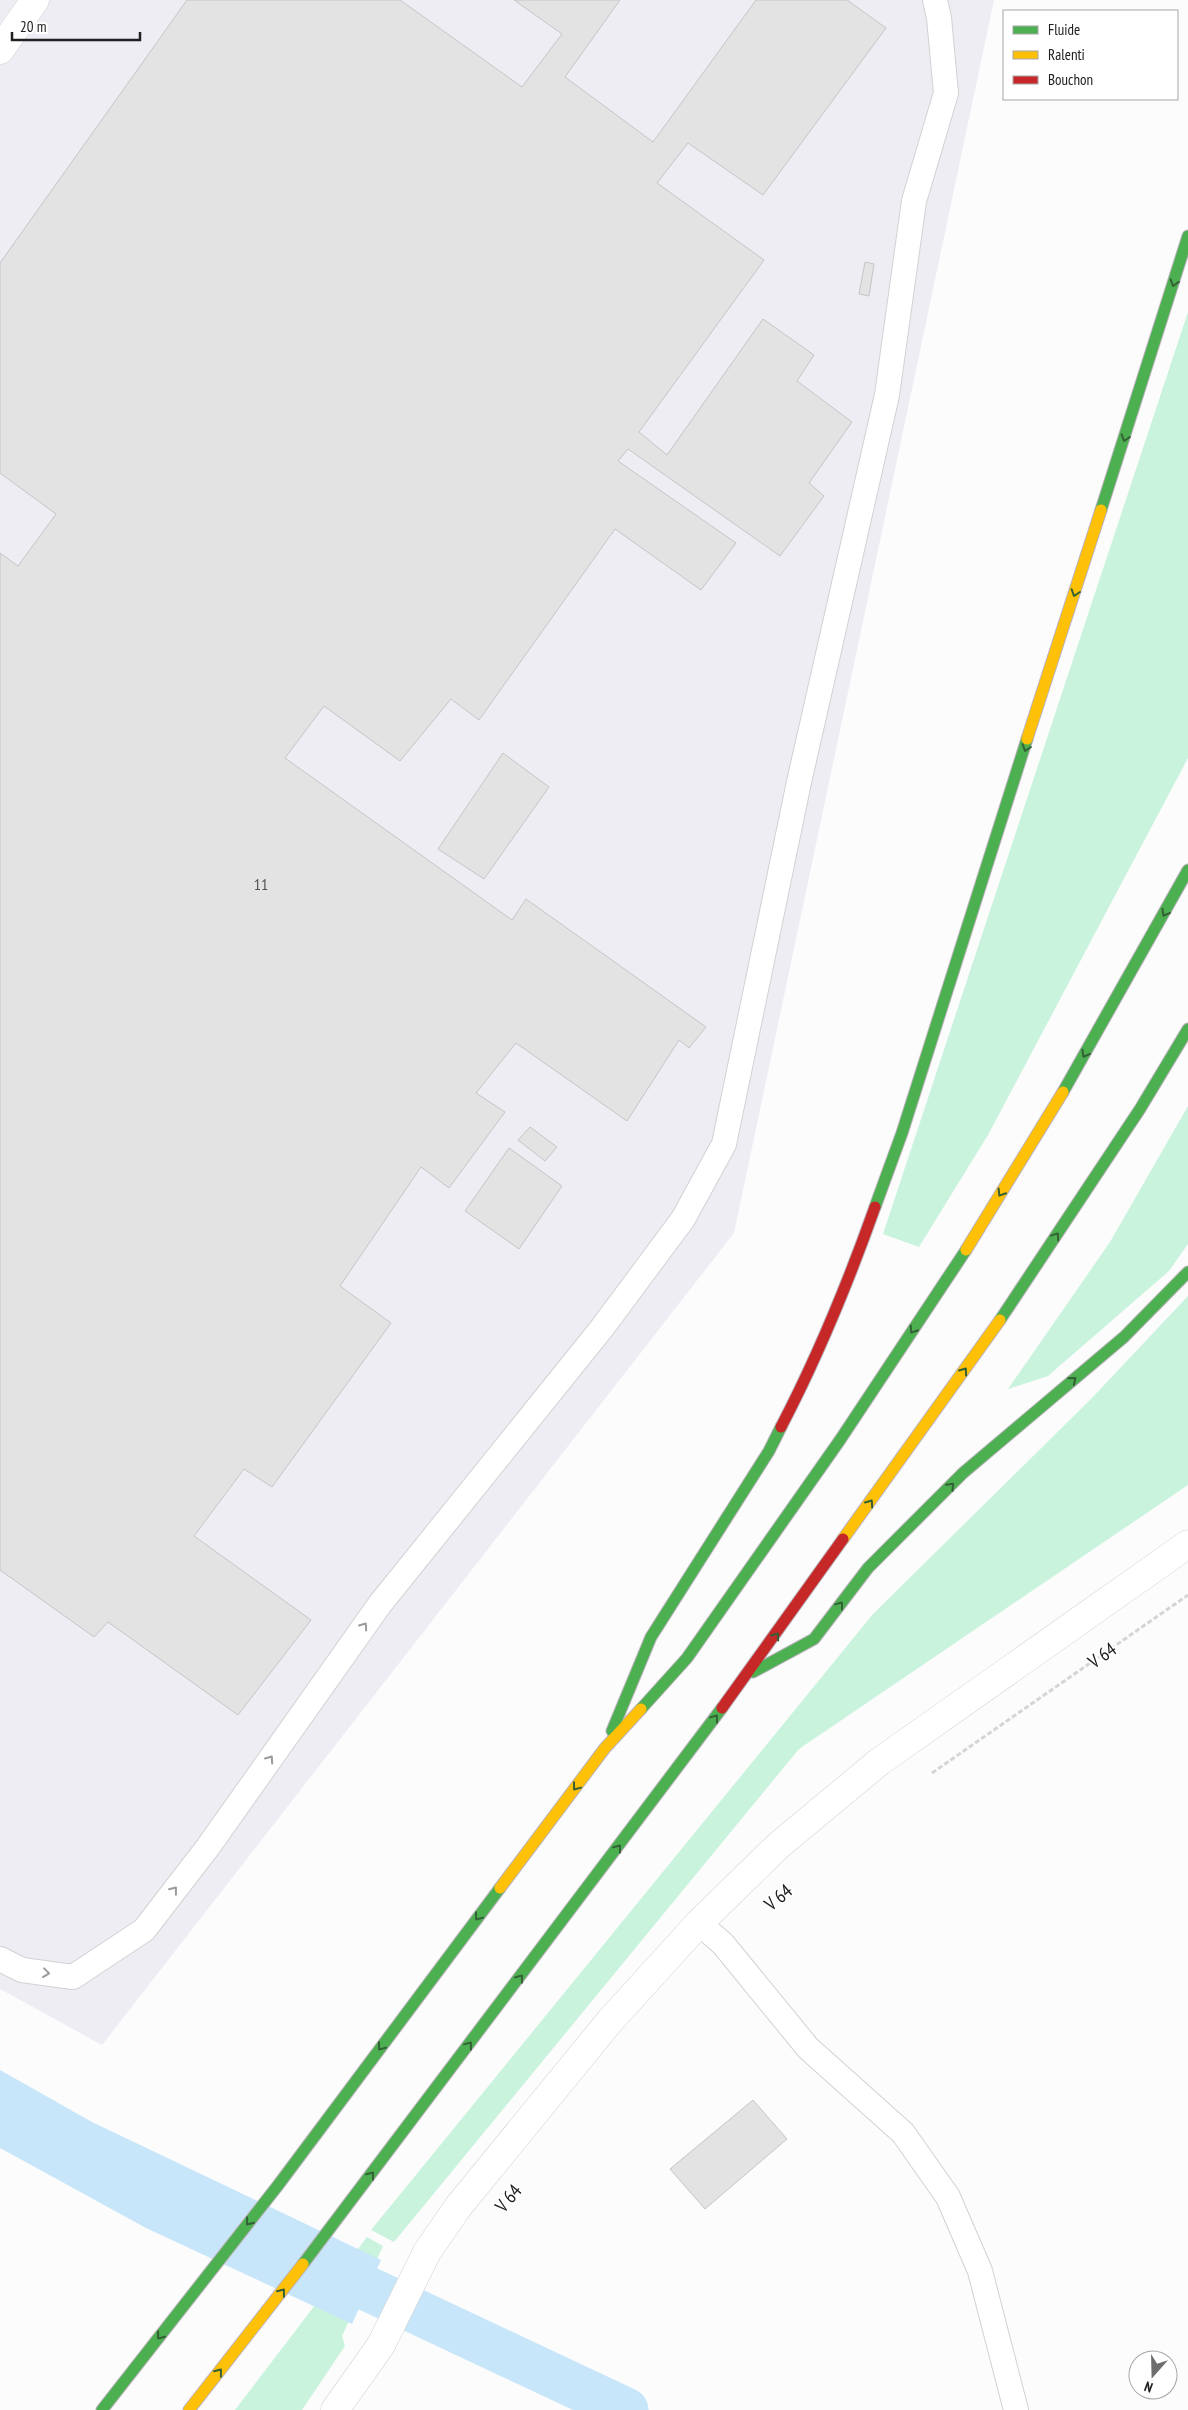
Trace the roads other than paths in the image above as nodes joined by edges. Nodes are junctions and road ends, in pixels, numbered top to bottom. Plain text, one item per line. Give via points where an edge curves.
1 (36, 0) edge
2 (934, 0) edge
3 (0, 50) edge
4 (1188, 236) edge
5 (1188, 870) edge
6 (1188, 1029) edge
7 (1188, 1272) edge
8 (1188, 1544) edge
9 (748, 1675) junction
10 (605, 1748) junction
11 (699, 1923) junction
12 (0, 1959) edge
13 (102, 2410) edge
14 (189, 2410) edge
15 (335, 2410) edge
16 (1016, 2410) edge

1 - 3 street
12 -> 2 lane via 22,1970 73,1977 144,1930 208,1847 380,1604 602,1328 683,1219 724,1144 799,782 887,395 914,200 946,92 939,18
4 -> 10 highway via 905,1123 849,1280 810,1372 769,1451 651,1637
5 -> 10 highway via 1062,1094 970,1243 851,1423 687,1658
9 -> 6 highway via 1006,1311 1140,1110
9 -> 7 highway via 814,1639 868,1568 963,1473 1124,1337
8 - 11 street via 879,1762 779,1845
14 -> 9 highway via 342,2214
10 -> 13 highway via 278,2184
11 - 15 street via 610,2022 458,2207 427,2252 381,2346
11 - 16 lane via 723,1944 808,2048 903,2133 948,2197 980,2271

